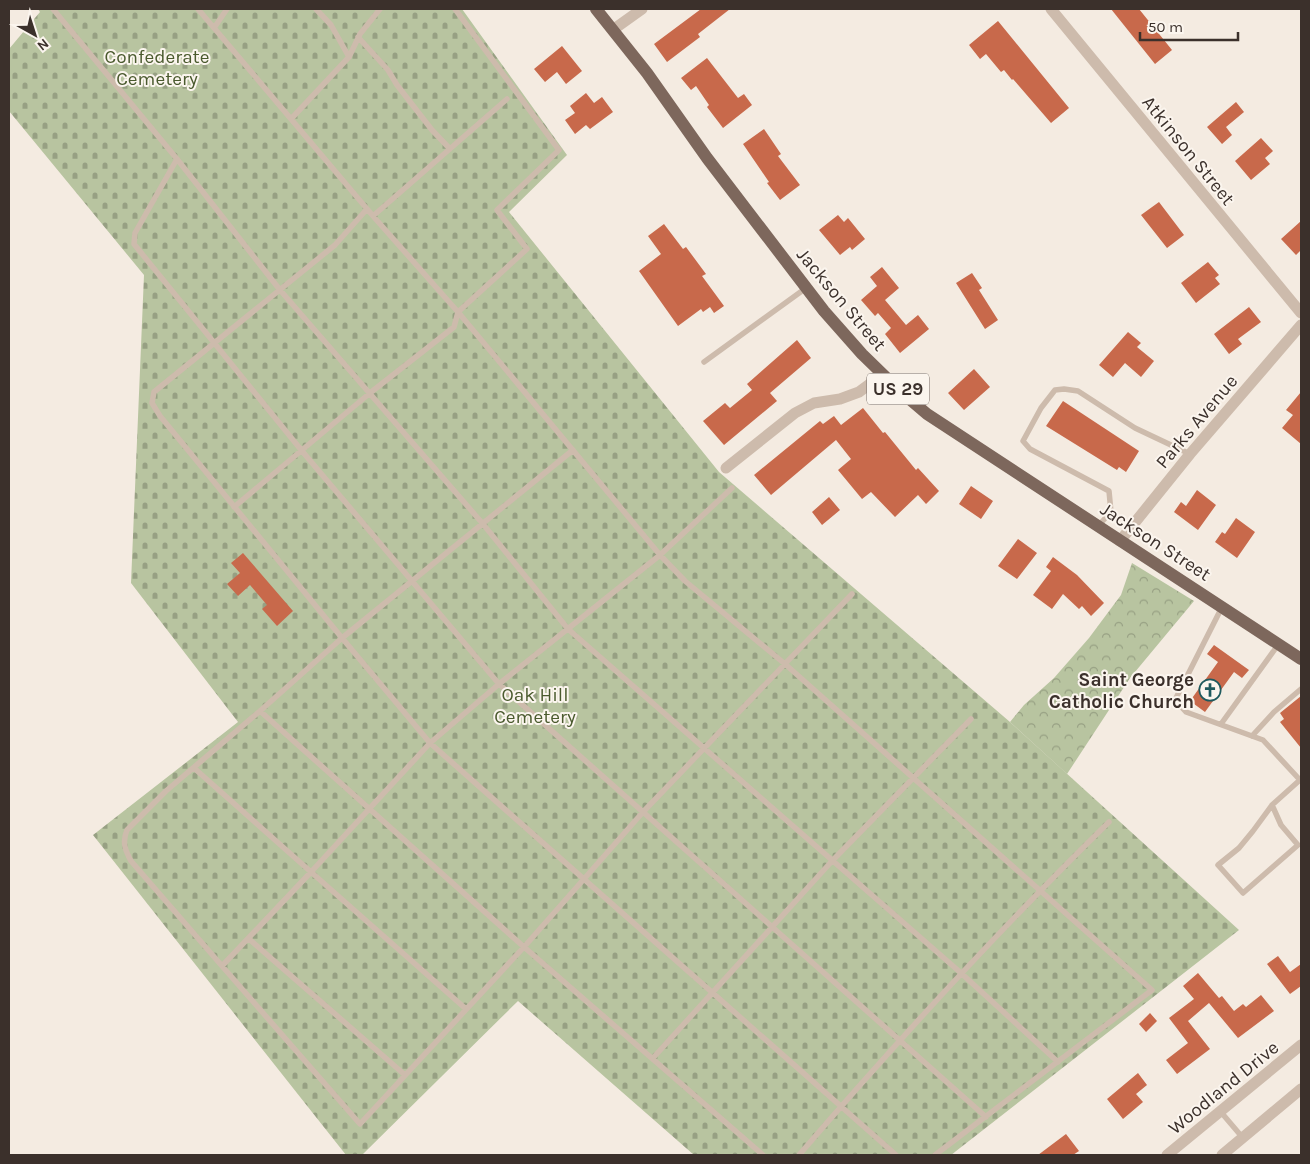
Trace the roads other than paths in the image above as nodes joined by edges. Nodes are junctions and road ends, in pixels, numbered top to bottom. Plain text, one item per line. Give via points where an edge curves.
1 (53, 9) edge
2 (198, 9) edge
3 (227, 9) edge
4 (316, 9) edge
5 (380, 9) edge
6 (455, 9) edge
7 (596, 9) edge
8 (642, 9) edge
9 (1050, 9) edge
10 (214, 28) junction
11 (614, 29) junction
12 (358, 37) junction
13 (349, 56) junction
14 (507, 99) dead end
15 (291, 119) junction
16 (450, 149) junction
17 (177, 159) junction
18 (367, 209) junction
19 (373, 216) junction
20 (806, 288) junction
21 (280, 290) junction
22 (458, 312) junction
23 (1301, 313) edge
24 (1301, 325) edge
25 (215, 343) junction
26 (704, 362) dead end
27 (882, 375) junction
28 (370, 393) junction
29 (573, 450) junction
30 (302, 451) junction
31 (1190, 454) junction
32 (726, 468) dead end
33 (732, 488) dead end
34 (234, 507) junction
35 (482, 524) junction
36 (1098, 526) junction
37 (1120, 541) junction
38 (660, 554) junction
39 (412, 582) junction
40 (852, 594) dead end
41 (1222, 607) junction
42 (568, 629) junction
43 (342, 638) junction
44 (1278, 645) junction
45 (1301, 659) edge
46 (785, 664) junction
47 (499, 684) junction
48 (1301, 688) edge
49 (260, 711) junction
50 (971, 719) dead end
51 (1221, 724) junction
52 (1252, 736) junction
53 (430, 743) junction
54 (704, 748) junction
55 (194, 768) junction
56 (914, 779) junction
57 (1301, 779) edge
58 (1272, 805) junction
59 (370, 810) junction
60 (643, 812) junction
61 (1109, 822) dead end
62 (832, 861) junction
63 (311, 872) junction
64 (582, 879) junction
65 (1039, 890) junction
66 (771, 926) junction
67 (249, 939) junction
68 (524, 947) junction
69 (222, 966) junction
70 (961, 973) junction
71 (712, 992) junction
72 (466, 1009) junction
73 (900, 1041) junction
74 (1301, 1045) edge
75 (653, 1058) junction
76 (1058, 1062) junction
77 (405, 1075) junction
78 (1301, 1089) edge
79 (841, 1106) junction
80 (1220, 1111) junction
81 (986, 1116) junction
82 (1243, 1138) junction
83 (763, 1155) edge
84 (799, 1155) edge
85 (896, 1155) edge
86 (935, 1155) edge
87 (1167, 1155) edge
88 (1222, 1155) edge

1 - 17 lane
2 - 10 lane
3 - 10 lane
4 - 13 lane via 331,25
5 - 12 lane
6 - 22 lane via 559,150 497,210 527,249
7 - 11 main road, Jackson Street / US 29
8 - 11 street
9 - 23 street, Atkinson Street
10 - 15 lane
11 - 20 main road, Jackson Street / US 29
12 - 13 lane
12 - 16 lane
13 - 15 lane
14 - 16 lane
15 - 18 lane
16 - 19 lane
17 - 21 lane
17 - 25 lane via 135,233 134,244
18 - 19 lane
18 - 21 lane via 335,244
19 - 22 lane
20 - 26 lane
20 - 27 main road, Jackson Street / US 29
21 - 25 lane
21 - 28 lane
22 - 28 lane via 454,327
22 - 29 lane
24 - 31 street, Parks Avenue
25 - 30 lane
25 - 34 lane via 154,392 152,403
27 - 32 street via 859,392 814,403 795,413
27 - 36 main road, Jackson Street / US 29 via 927,414
28 - 30 lane
28 - 35 lane
29 - 35 lane
29 - 38 lane
30 - 34 lane
30 - 39 lane
31 - 36 lane via 1135,428 1078,391 1055,390 1023,441 1030,449 1110,491 1111,512
31 - 37 street, Parks Avenue
33 - 38 lane
34 - 43 lane
35 - 39 lane
35 - 42 lane
36 - 37 main road, Jackson Street / US 29
37 - 41 main road, Jackson Street / US 29
38 - 42 lane
38 - 46 lane via 684,581
39 - 43 lane
39 - 47 lane
40 - 46 lane
41 - 44 main road, Jackson Street / US 29
41 - 51 lane via 1175,700 1186,712
42 - 47 lane
42 - 54 lane
43 - 49 lane
43 - 53 lane
44 - 45 main road, Jackson Street / US 29
44 - 51 lane
46 - 54 lane
46 - 56 lane
47 - 53 lane
47 - 60 lane
48 - 52 lane
49 - 55 lane
49 - 59 lane
50 - 56 lane
51 - 52 lane
52 - 57 lane via 1263,740
53 - 59 lane
53 - 64 lane
54 - 60 lane
54 - 62 lane
55 - 63 lane
55 - 69 lane via 166,791 123,838 131,861
56 - 62 lane
56 - 65 lane
57 - 58 lane
58 - 58 lane via 1239,848 1218,866 1243,893 1298,845 1280,825
59 - 63 lane
59 - 68 lane
60 - 64 lane
60 - 66 lane
61 - 65 lane
62 - 66 lane
62 - 70 lane
63 - 67 lane
63 - 72 lane
64 - 68 lane
64 - 71 lane
65 - 70 lane
65 - 76 lane via 1152,990
66 - 71 lane
66 - 73 lane
67 - 69 lane
67 - 77 lane
68 - 72 lane
68 - 75 lane
69 - 77 lane via 360,1124
70 - 73 lane
70 - 76 lane
71 - 75 lane
71 - 79 lane
72 - 77 lane
73 - 79 lane
73 - 81 lane
74 - 80 street, Woodland Drive
75 - 83 lane
76 - 81 lane
78 - 82 street
79 - 84 lane
79 - 85 lane
80 - 82 lane
80 - 87 street, Woodland Drive
81 - 86 lane
82 - 88 street

